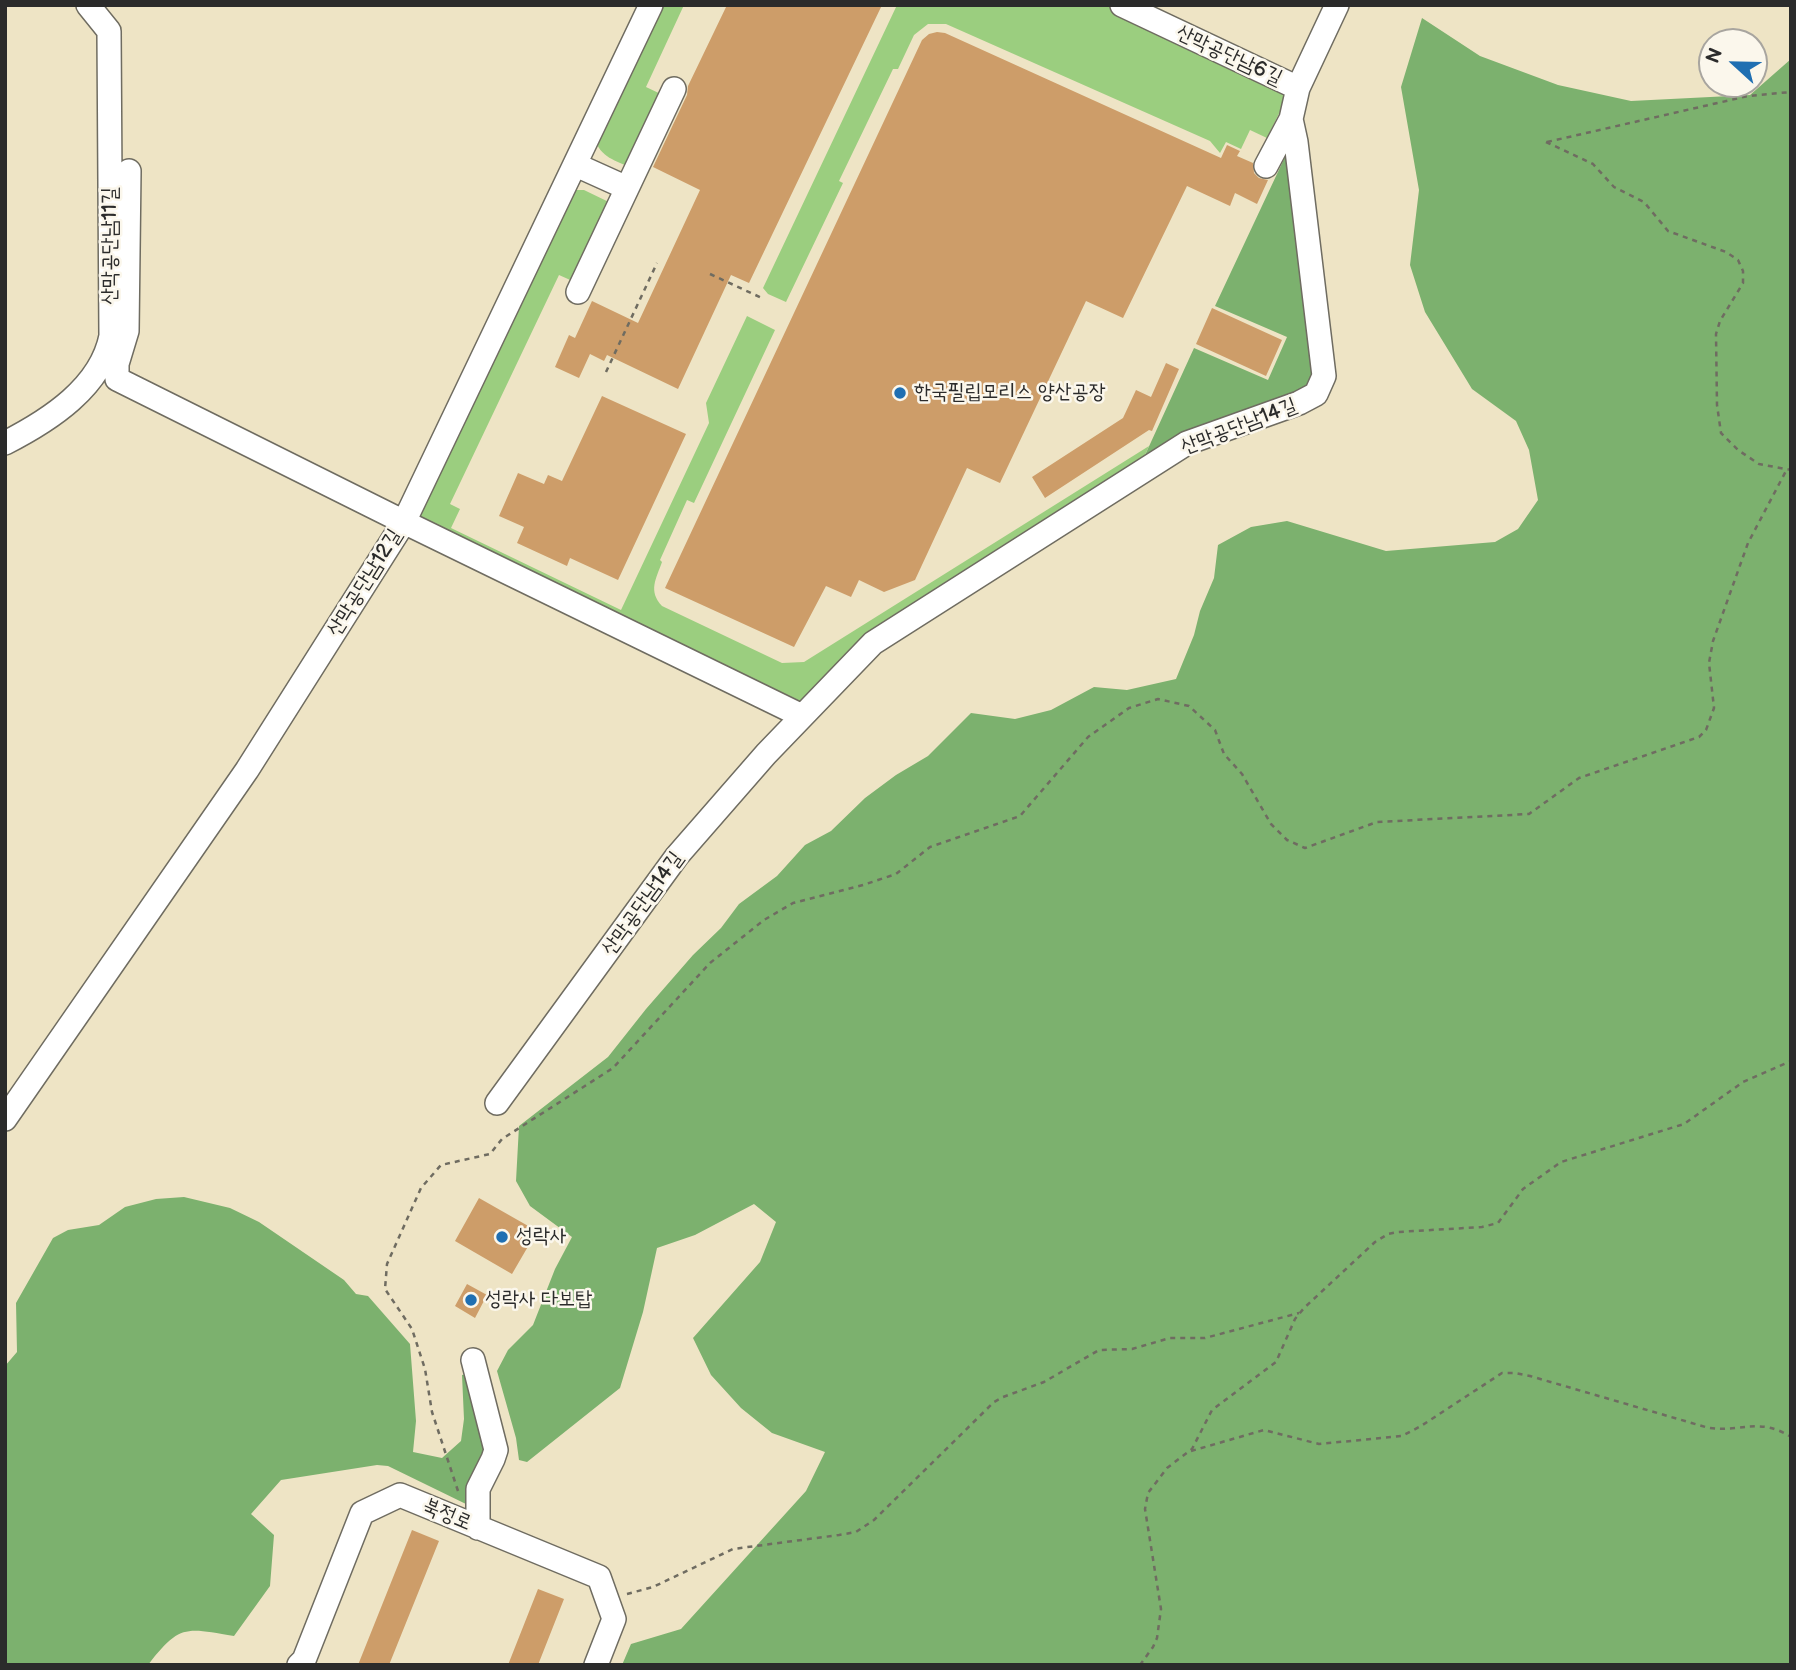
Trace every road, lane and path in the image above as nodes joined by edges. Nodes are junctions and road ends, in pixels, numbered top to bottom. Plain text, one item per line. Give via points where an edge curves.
1 (651, 5) edge
2 (1122, 5) edge
3 (1337, 5) edge
4 (95, 7) edge
5 (1297, 88) junction
6 (674, 89) dead end
7 (1791, 92) edge
8 (1291, 119) junction
9 (1265, 152) dead end
10 (576, 165) junction
11 (129, 171) dead end
12 (627, 188) junction
13 (657, 263) dead end
14 (710, 274) dead end
15 (578, 292) dead end
16 (764, 299) dead end
17 (606, 372) dead end
18 (5, 443) edge
19 (1789, 469) edge
20 (404, 522) junction
21 (802, 716) junction
22 (1791, 1061) edge
23 (497, 1103) dead end
24 (5, 1119) edge
25 (1299, 1313) junction
26 (473, 1360) dead end
27 (1791, 1437) edge
28 (1188, 1452) junction
29 (472, 1525) junction
30 (607, 1599) junction
31 (299, 1665) edge
32 (596, 1665) edge
33 (1140, 1665) edge

1 - 10 street, 산막공단남12길
2 - 5 street, 산막공단남6길
3 - 5 street, 산막공단남14길
4 - 18 street, 산막공단남11길 via 109,31 109,345 102,366 87,383 45,420
5 - 8 street, 산막공단남14길
6 - 12 street
7 - 19 path via 1748,96 1546,142 1593,164 1614,187 1644,202 1668,231 1738,260 1743,283 1716,334 1719,426 1727,441 1752,460
8 - 9 street
8 - 21 street, 산막공단남14길 via 1324,376 1316,394 1187,443 873,643
10 - 12 street
10 - 20 street, 산막공단남12길
11 - 20 street via 127,331 117,379
12 - 15 street
13 - 17 path
14 - 16 path
19 - 29 path via 1748,542 1713,641 1709,663 1714,708 1699,737 1579,778 1529,814 1377,822 1305,848 1287,840 1272,824 1224,754 1214,730 1189,706 1158,699 1129,708 1088,737 1020,816 930,847 896,874 793,903 764,920 710,963 613,1068 502,1139 490,1154 441,1165 421,1188 392,1251 385,1289 412,1329 432,1412
20 - 21 street
20 - 24 street, 산막공단남12길 via 247,770
21 - 23 street, 산막공단남14길 via 677,856
22 - 25 path via 1746,1081 1681,1126 1558,1164 1518,1194 1495,1224 1388,1234
25 - 28 path via 1276,1362 1212,1410
25 - 30 path via 1205,1338 1170,1338 1132,1349 1099,1350 1044,1382 994,1402 874,1520 856,1532 733,1549 653,1587
26 - 29 street via 496,1450 478,1489
27 - 28 path via 1769,1426 1709,1428 1509,1372 1492,1378 1402,1436 1319,1444 1264,1430
28 - 33 path via 1167,1468 1145,1499 1161,1609 1157,1638
29 - 30 street, 북정로 via 600,1577
29 - 31 street, 북정로 via 400,1495 362,1513
30 - 32 street via 614,1619

